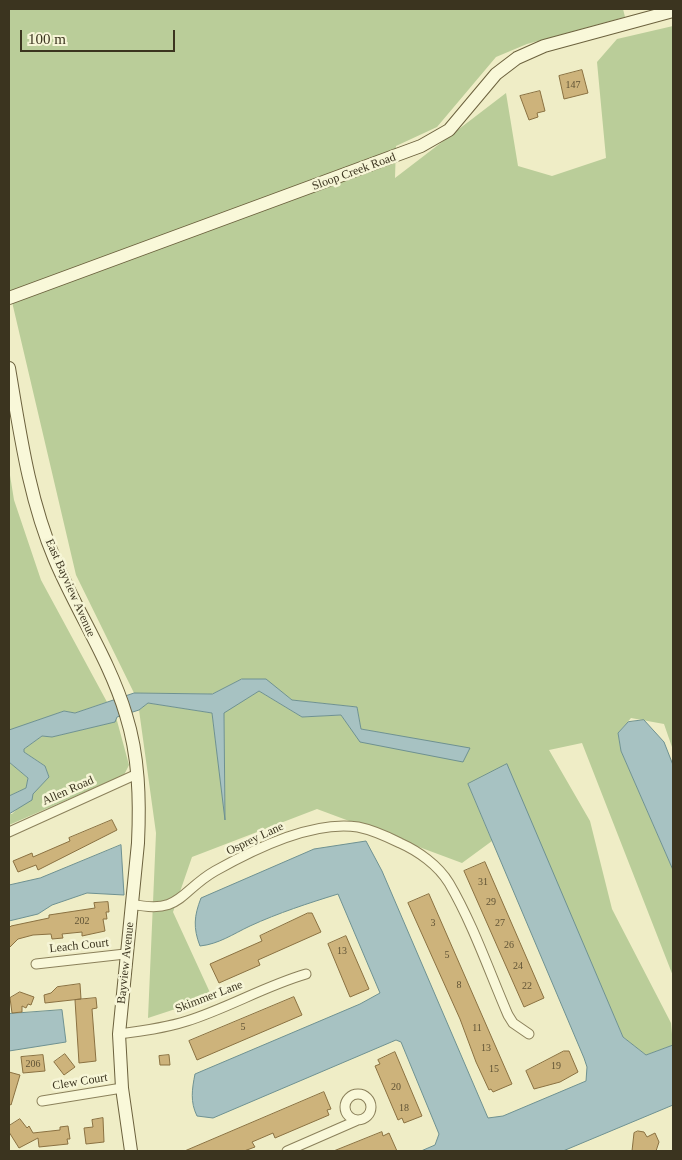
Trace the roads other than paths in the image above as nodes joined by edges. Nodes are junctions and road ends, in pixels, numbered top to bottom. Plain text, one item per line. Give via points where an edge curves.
1 (673, 11) edge
2 (9, 298) edge
3 (9, 368) edge
4 (137, 774) junction
5 (9, 832) edge
6 (132, 904) junction
7 (125, 954) junction
8 (36, 964) dead end
9 (306, 974) dead end
10 (119, 1034) junction
11 (529, 1034) dead end
12 (122, 1088) junction
13 (42, 1101) dead end
14 (358, 1120) dead end
15 (131, 1151) edge
16 (287, 1151) edge

1 - 2 main road, Sloop Creek Road via 544,46 516,58 496,74 449,130 421,146
3 - 4 main road, East Bayview Avenue via 26,466 39,514 55,559 119,695 134,745
4 - 5 street, Allen Road
4 - 6 main road, Bayview Avenue via 138,843
6 - 7 main road, Bayview Avenue
6 - 11 street, Osprey Lane via 148,908 172,904 213,872 292,835 355,827 380,832 425,857 448,882 508,1015 513,1023
7 - 8 street, Leach Court
7 - 10 main road, Bayview Avenue
9 - 10 street, Skimmer Lane via 187,1021
10 - 12 main road, Bayview Avenue
12 - 13 street, Clew Court
12 - 15 main road, Bayview Avenue
14 - 16 street

